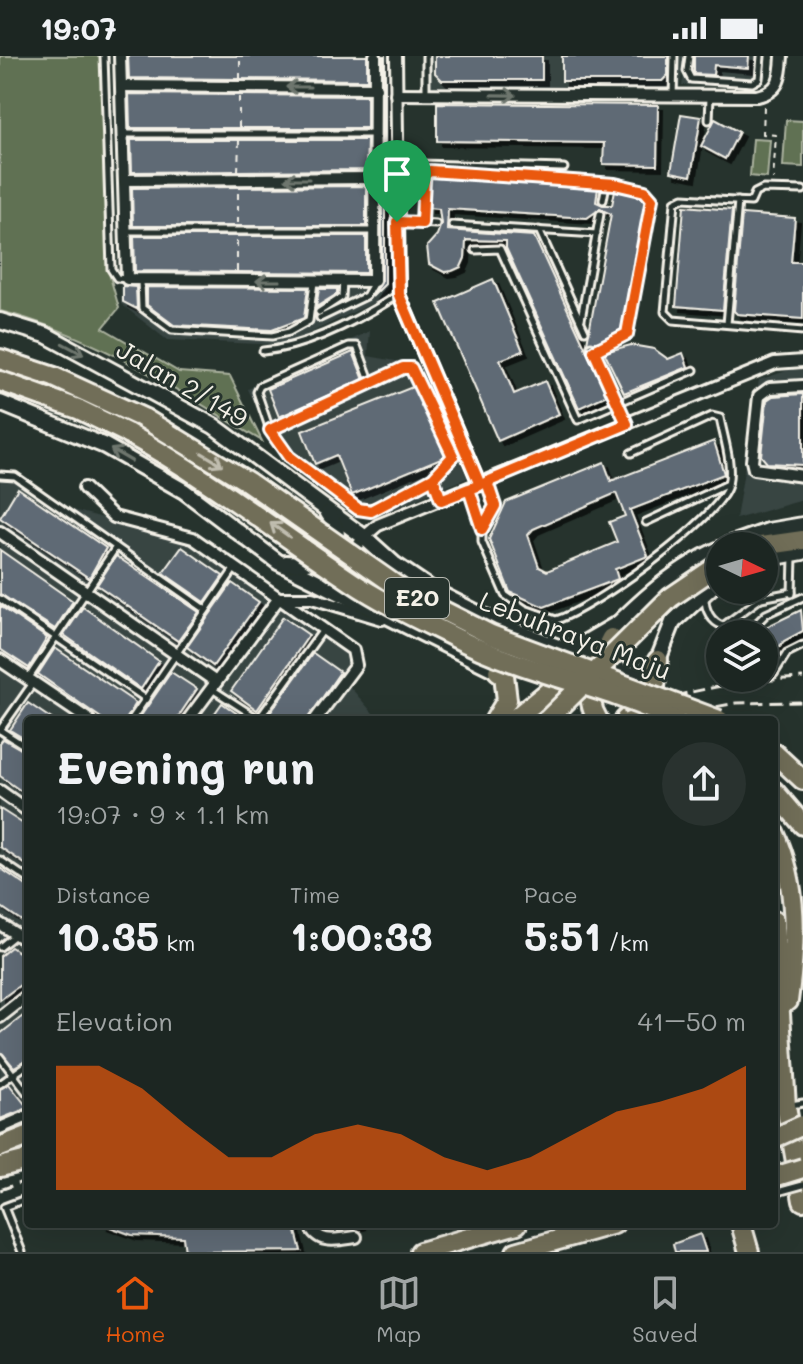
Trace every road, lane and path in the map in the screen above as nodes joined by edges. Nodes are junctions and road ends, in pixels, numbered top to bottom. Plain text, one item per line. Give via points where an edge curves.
1 (104, 56) edge
2 (120, 56) edge
3 (240, 56) edge
4 (375, 56) edge
5 (396, 56) edge
6 (426, 56) edge
7 (674, 56) edge
8 (689, 56) edge
9 (761, 56) edge
10 (782, 56) edge
11 (122, 86) junction
12 (240, 87) junction
13 (376, 88) junction
14 (396, 94) junction
15 (426, 94) junction
16 (764, 94) junction
17 (710, 97) junction
18 (673, 98) junction
19 (709, 120) dead end
20 (123, 134) junction
21 (239, 134) junction
22 (375, 134) junction
23 (390, 164) junction
24 (564, 168) dead end
25 (375, 178) junction
26 (238, 179) junction
27 (124, 180) junction
28 (606, 184) junction
29 (773, 189) junction
30 (803, 190) edge
31 (603, 200) dead end
32 (738, 201) junction
33 (600, 214) dead end
34 (397, 222) junction
35 (422, 223) junction
36 (436, 224) dead end
37 (452, 225) dead end
38 (238, 230) junction
39 (539, 230) junction
40 (126, 231) junction
41 (375, 231) junction
42 (597, 234) junction
43 (475, 250) dead end
44 (127, 279) junction
45 (141, 280) junction
46 (237, 280) junction
47 (315, 281) junction
48 (343, 281) junction
49 (374, 281) junction
50 (399, 295) junction
51 (0, 321) edge
52 (580, 321) junction
53 (727, 324) junction
54 (585, 331) dead end
55 (803, 331) edge
56 (263, 351) dead end
57 (0, 359) edge
58 (803, 361) edge
59 (694, 370) dead end
60 (0, 381) edge
61 (371, 383) junction
62 (803, 386) edge
63 (0, 403) edge
64 (618, 403) junction
65 (627, 424) junction
66 (270, 430) junction
67 (631, 453) dead end
68 (0, 475) edge
69 (803, 476) edge
70 (433, 478) junction
71 (728, 484) junction
72 (479, 485) junction
73 (84, 488) dead end
74 (441, 500) junction
75 (323, 506) junction
76 (646, 522) dead end
77 (803, 525) edge
78 (482, 529) junction
79 (0, 532) edge
80 (765, 532) edge
81 (364, 537) junction
82 (116, 547) junction
83 (778, 547) edge
84 (801, 548) edge
85 (778, 555) edge
86 (706, 558) edge
87 (278, 562) junction
88 (236, 568) junction
89 (706, 574) edge
90 (803, 576) edge
91 (793, 580) junction
92 (328, 587) junction
93 (86, 591) junction
94 (706, 591) edge
95 (792, 592) junction
96 (778, 595) edge
97 (706, 596) edge
98 (803, 597) edge
99 (279, 598) junction
100 (0, 599) edge
101 (792, 600) junction
102 (753, 604) edge
103 (206, 610) junction
104 (760, 620) edge
105 (323, 629) junction
106 (614, 631) junction
107 (420, 632) junction
108 (56, 637) junction
109 (803, 645) edge
110 (177, 653) junction
111 (0, 660) edge
112 (658, 660) junction
113 (778, 668) edge
114 (498, 671) joint
115 (31, 681) junction
116 (214, 685) junction
117 (554, 687) joint
118 (146, 699) junction
119 (83, 716) edge
120 (134, 716) edge
121 (191, 716) edge
122 (254, 716) edge
123 (262, 716) edge
124 (318, 716) edge
125 (497, 716) edge
126 (519, 716) edge
127 (549, 716) edge
128 (596, 716) edge
129 (629, 716) edge
130 (669, 716) edge
131 (708, 716) edge
132 (0, 730) edge
133 (24, 745) edge
134 (778, 757) edge
135 (803, 780) edge
136 (0, 791) edge
137 (778, 796) edge
138 (24, 808) edge
139 (803, 825) edge
140 (778, 843) edge
141 (0, 860) edge
142 (24, 876) edge
143 (0, 924) edge
144 (16, 934) junction
145 (24, 939) edge
146 (0, 947) edge
147 (798, 968) edge
148 (778, 996) edge
149 (24, 998) edge
150 (0, 1017) edge
151 (781, 1052) junction
152 (0, 1057) edge
153 (24, 1067) edge
154 (14, 1075) junction
155 (0, 1084) edge
156 (24, 1089) edge
157 (795, 1104) edge
158 (24, 1118) edge
159 (803, 1125) edge
160 (0, 1128) edge
161 (778, 1136) edge
162 (24, 1138) edge
163 (803, 1139) edge
164 (778, 1146) edge
165 (0, 1147) edge
166 (803, 1168) edge
167 (778, 1176) edge
168 (803, 1185) edge
169 (778, 1192) edge
170 (24, 1200) edge
171 (803, 1201) edge
172 (311, 1228) edge
173 (503, 1228) edge
174 (600, 1228) edge
175 (742, 1228) edge
176 (356, 1237) dead end
177 (22, 1252) edge
178 (420, 1252) edge
179 (516, 1252) edge
180 (749, 1252) edge

1 - 44 lane via 111,269 117,278
2 - 11 street
3 - 12 path
4 - 13 street
5 - 14 street
6 - 15 lane
7 - 18 lane
8 - 9 lane via 691,79 752,83 759,79
10 - 16 street via 781,78
11 - 12 street
11 - 20 street
13 -> 12 street
12 - 21 path
13 - 22 street
14 - 15 street
14 - 23 street
15 -> 18 street
16 - 17 street
16 - 29 path via 763,134 776,135
17 - 18 street
17 - 19 lane
20 - 21 lane
20 - 27 street
21 - 22 lane
21 - 26 path
22 - 25 street
23 - 24 lane
23 - 34 street
25 -> 26 street
25 - 41 street
26 - 27 street
26 - 38 path
27 - 40 street
28 - 31 lane
28 - 35 lane via 426,172
28 - 64 lane via 645,191 652,199 627,334 592,348
29 - 30 lane
29 - 32 lane via 755,193 751,202
32 - 53 lane
32 - 53 lane via 675,202 665,312 673,320
33 - 42 lane
34 - 35 lane
34 - 50 street
35 - 36 lane
37 - 39 lane
38 - 40 lane
38 - 41 lane
38 - 46 path
39 - 42 lane
39 - 52 lane
40 - 44 street
41 - 49 street
42 - 52 lane
43 - 64 lane via 500,249 578,420
44 - 45 street
45 - 46 street
45 - 47 lane via 142,308 166,328 272,336 309,321
47 -> 46 street
47 - 48 street
48 - 49 street
48 - 49 lane via 342,297 320,315 366,296
50 - 56 lane via 284,349
50 - 72 street
51 -> 75 main road, Jalan 2/149 via 46,335 159,394 214,426
52 - 54 lane
53 - 55 lane
57 -> 131 highway, Lebuhraya Maju / E20, bridge via 54,377 145,419 248,482 404,591 491,635
58 - 65 street via 775,363
59 - 64 lane
130 -> 60 highway, Lebuhraya Maju / E20, bridge via 518,666 450,635 354,584 232,495 129,434
61 - 66 lane
61 - 66 lane via 357,346 349,346 260,386 257,392
61 - 70 lane via 403,368 414,370 453,456
62 - 69 street via 770,388 759,396 752,461 762,472
87 -> 63 main road via 184,491 118,453
64 - 65 lane
65 - 72 street
66 - 70 lane via 289,457 358,509 371,511
67 - 71 lane via 712,416 720,418
68 - 82 lane via 15,476
70 - 74 lane
71 - 76 lane
71 - 78 lane via 717,508 620,585 556,620 505,595 482,542
72 - 74 street
72 - 78 lane
72 - 78 lane via 495,506
73 - 88 street via 114,517 193,538
74 - 81 street via 378,525
75 - 81 main road, Jalan 2/149
75 - 87 main road via 337,532 328,553 316,562
77 - 80 main road
79 - 93 street
81 - 92 street
81 - 106 main road, Jalan 2/149 via 434,591 515,632 573,648
82 - 93 lane
82 - 103 lane
83 - 84 highway
84 - 85 main road
84 - 91 lane
86 - 106 main road via 666,582
87 - 92 main road
88 - 99 street
88 - 103 lane
89 - 127 highway, bridge via 670,598
90 - 91 lane
91 - 95 lane
92 - 107 main road
93 - 108 lane
93 - 110 street
94 - 112 main road via 673,622
95 - 96 lane
95 - 101 lane
97 - 102 lane via 707,610 723,626
98 - 101 lane
99 - 105 street
99 - 107 street via 312,598
99 - 116 street
100 - 108 lane
101 - 104 lane
103 - 110 lane
105 - 123 lane
105 - 124 street via 353,650 356,665
106 - 112 main road via 609,654 623,673 644,674
106 - 117 main road
106 - 128 highway via 592,679 590,701
107 - 114 main road
108 - 115 lane
108 - 118 lane
109 - 113 lane via 787,653
110 - 116 street
110 - 118 lane
111 - 115 street
112 - 130 highway via 654,696
114 - 125 highway via 508,690
115 - 119 street
115 - 132 lane
116 - 121 street
116 - 122 lane
117 - 126 highway
118 - 120 lane
129 - 130 highway via 636,710
132 - 133 lane
134 - 135 highway
136 - 138 street
137 - 139 highway
140 - 147 highway via 790,877
141 - 142 lane
143 - 144 street
144 - 145 street
144 - 146 lane
147 - 151 highway
148 - 151 highway
149 - 150 street
151 - 157 highway
152 - 154 lane
153 - 154 lane
154 - 155 lane
154 - 156 lane
157 - 171 highway
158 - 160 street
159 - 161 highway, bridge
162 - 165 highway
163 - 164 highway
166 - 167 highway, bridge
168 - 169 lane, bridge
170 - 177 lane via 4,1207
172 - 176 street via 323,1240
173 - 178 highway
174 - 179 highway
175 - 180 highway

